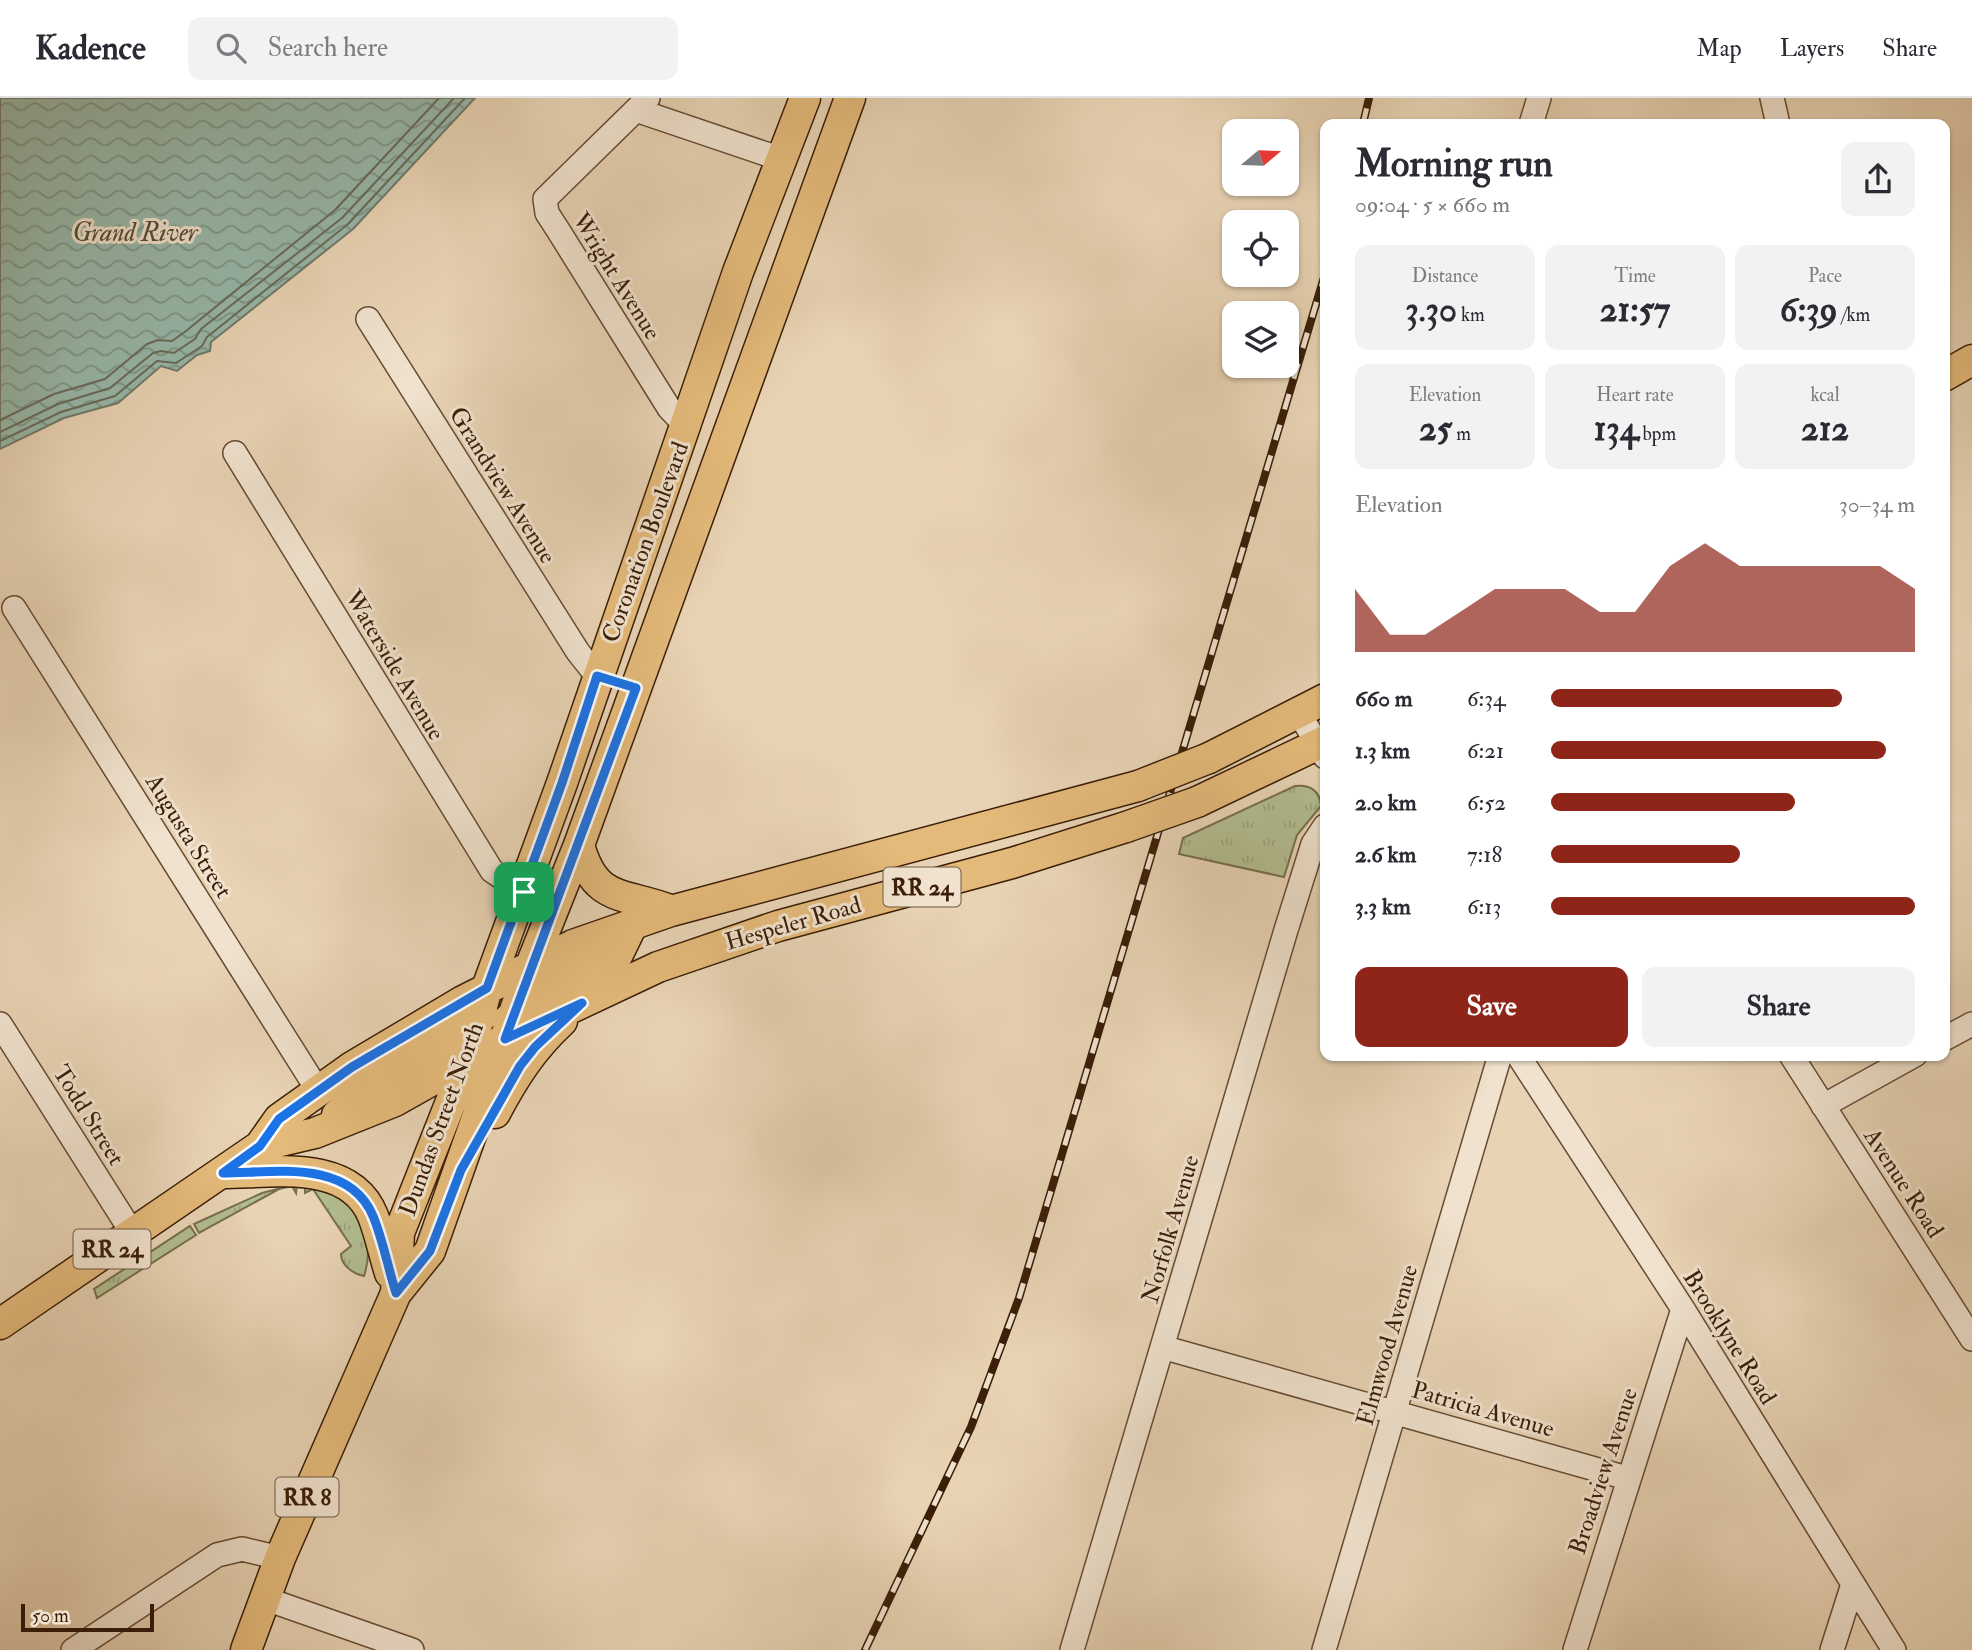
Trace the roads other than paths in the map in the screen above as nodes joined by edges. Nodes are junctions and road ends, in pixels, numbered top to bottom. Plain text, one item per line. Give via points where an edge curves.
1 (805, 98) edge
2 (850, 98) edge
3 (1539, 98) edge
4 (1772, 98) edge
5 (642, 104) edge
6 (1533, 119) edge
7 (1777, 119) edge
8 (830, 152) junction
9 (785, 154) junction
10 (368, 319) dead end
11 (1972, 360) edge
12 (1950, 373) edge
13 (686, 426) junction
14 (727, 438) junction
15 (235, 453) dead end
16 (14, 608) dead end
17 (597, 676) junction
18 (636, 688) junction
19 (1312, 706) edge
20 (1320, 740) edge
21 (1320, 749) edge
22 (1320, 833) edge
23 (579, 845) junction
24 (524, 892) junction
25 (671, 911) junction
26 (633, 923) junction
27 (531, 965) junction
28 (487, 988) junction
29 (582, 1003) junction
30 (477, 1020) junction
31 (0, 1024) edge
32 (1972, 1024) edge
33 (509, 1027) junction
34 (1950, 1036) edge
35 (467, 1061) junction
36 (1498, 1061) edge
37 (1522, 1061) edge
38 (1795, 1061) edge
39 (1904, 1061) edge
40 (319, 1092) junction
41 (1823, 1106) junction
42 (314, 1133) junction
43 (260, 1146) junction
44 (461, 1170) junction
45 (223, 1173) junction
46 (133, 1234) junction
47 (396, 1293) junction
48 (1682, 1309) junction
49 (0, 1324) edge
50 (1972, 1339) edge
51 (1162, 1347) junction
52 (1396, 1411) junction
53 (1628, 1478) junction
54 (281, 1558) junction
55 (1853, 1584) junction
56 (266, 1600) junction
57 (73, 1650) edge
58 (246, 1650) edge
59 (412, 1650) edge
60 (1072, 1650) edge
61 (1324, 1650) edge
62 (1575, 1650) edge
63 (1832, 1650) edge
64 (1894, 1650) edge

1 - 9 main road, Coronation Boulevard / RR 8
2 - 8 main road, Coronation Boulevard / RR 8
3 - 6 street
4 - 7 street
5 - 9 street via 769,155
5 - 13 street, Wright Avenue via 545,199 547,213 669,408
8 - 9 main road
8 - 14 main road, Coronation Boulevard / RR 8
9 - 13 main road, Coronation Boulevard / RR 8 via 738,272
10 - 17 street, Grandview Avenue via 570,641
11 - 12 main road
13 - 14 main road
13 - 17 main road, Coronation Boulevard / RR 8
14 - 18 main road, Coronation Boulevard / RR 8
15 - 24 street, Waterside Avenue via 492,871
16 - 40 street, Augusta Street
17 - 18 main road
17 - 24 main road, Coronation Boulevard / RR 8
18 - 23 main road, Coronation Boulevard / RR 8
19 - 20 street
19 - 25 main road, Hespeler Road / RR 24, bridge via 1209,758 1138,786
21 - 29 main road, Hespeler Road / RR 24, bridge via 1126,827 727,941
22 - 51 street, Norfolk Avenue via 1312,844
23 - 25 main road via 584,864 601,887
23 - 27 main road, Coronation Boulevard / RR 8
24 - 28 main road, Coronation Boulevard / RR 8
25 - 26 main road, Hespeler Road / RR 24
26 - 27 main road, Hespeler Road / RR 24
26 - 33 main road via 617,956 553,988
27 - 28 main road, RR 24
27 - 30 main road
27 - 33 main road, Dundas Street North / RR 8
28 - 30 main road, Dundas Street North / RR 8
28 - 40 main road, RR 24 via 352,1067
29 - 33 main road, Hespeler Road / RR 24
29 - 44 main road via 520,1066
30 - 35 main road, Dundas Street North / RR 8
30 - 42 main road via 372,1087
31 - 46 street, Todd Street
32 - 34 street
33 - 35 main road, RR 24
33 - 44 main road, Dundas Street North / RR 8
35 - 42 main road, RR 24 via 395,1101
35 - 47 main road, Dundas Street North / RR 8 via 399,1233
36 - 52 street, Elmwood Avenue
37 - 48 street, Brooklyne Road
38 - 41 street, Avenue Road
39 - 41 street
40 - 43 main road, RR 24 via 279,1119
41 - 50 street, Avenue Road
42 - 43 main road, RR 24
43 - 45 main road, RR 24
44 - 47 main road, Dundas Street North / RR 8 via 430,1251
45 - 46 main road, RR 24
45 - 47 main road via 312,1172 333,1178 356,1193 372,1213
46 - 49 main road, RR 24
47 - 54 main road, Dundas Street North / RR 8
48 - 53 street, Broadview Avenue
48 - 55 street, Brooklyne Road
51 - 52 street, Patricia Avenue
51 - 60 street, Norfolk Avenue
52 - 53 street, Patricia Avenue
52 - 61 street, Elmwood Avenue
53 - 62 street, Broadview Avenue
54 - 56 main road, Dundas Street North / RR 8
54 - 57 street via 242,1549 218,1555
55 - 63 street
55 - 64 street, Brooklyne Road
56 - 58 main road, Dundas Street North / RR 8
56 - 59 street

